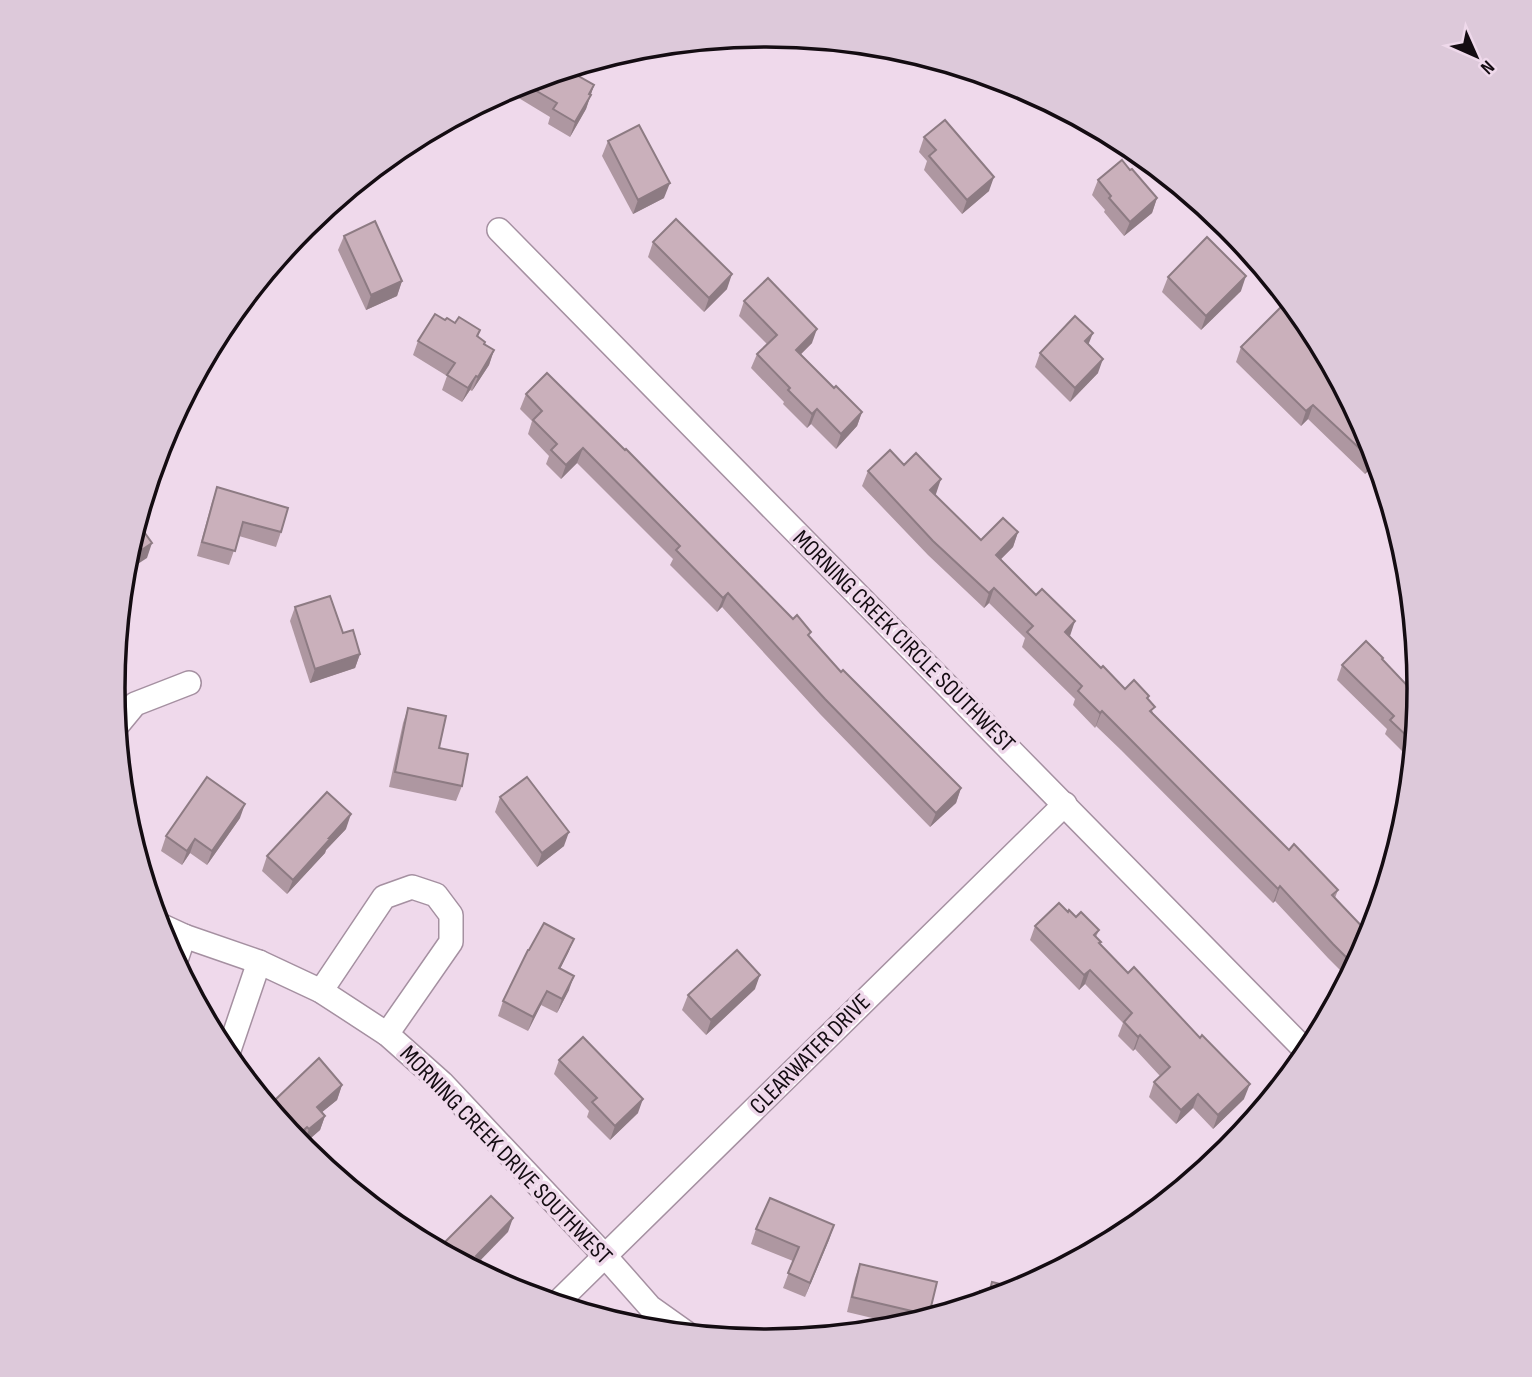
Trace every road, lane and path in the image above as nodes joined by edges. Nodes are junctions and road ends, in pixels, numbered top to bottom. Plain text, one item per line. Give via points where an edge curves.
1 (499, 230) dead end
2 (189, 683) dead end
3 (126, 715) edge
4 (1065, 804) junction
5 (173, 931) edge
6 (184, 936) junction
7 (180, 948) edge
8 (259, 962) junction
9 (321, 991) junction
10 (387, 1034) junction
11 (232, 1043) edge
12 (1299, 1044) edge
13 (605, 1256) junction
14 (563, 1297) edge
15 (671, 1322) edge

1 - 4 street, MORNING CREEK CIRCLE SOUTHWEST
2 - 3 street via 135,704
4 - 12 street, MORNING CREEK CIRCLE SOUTHWEST
4 - 13 street, CLEARWATER DRIVE
5 - 6 street, MORNING CREEK DRIVE SOUTHWEST
6 - 7 street
6 - 8 street, MORNING CREEK DRIVE SOUTHWEST
8 - 9 street, MORNING CREEK DRIVE SOUTHWEST
8 - 11 street
9 - 10 street, MORNING CREEK DRIVE SOUTHWEST
9 - 10 street via 384,897 412,887 436,895 451,915 451,942
10 - 13 street, MORNING CREEK DRIVE SOUTHWEST via 442,1083
13 - 14 street, CLEARWATER DRIVE
13 - 15 street, MORNING CREEK DRIVE SOUTHWEST via 650,1307

